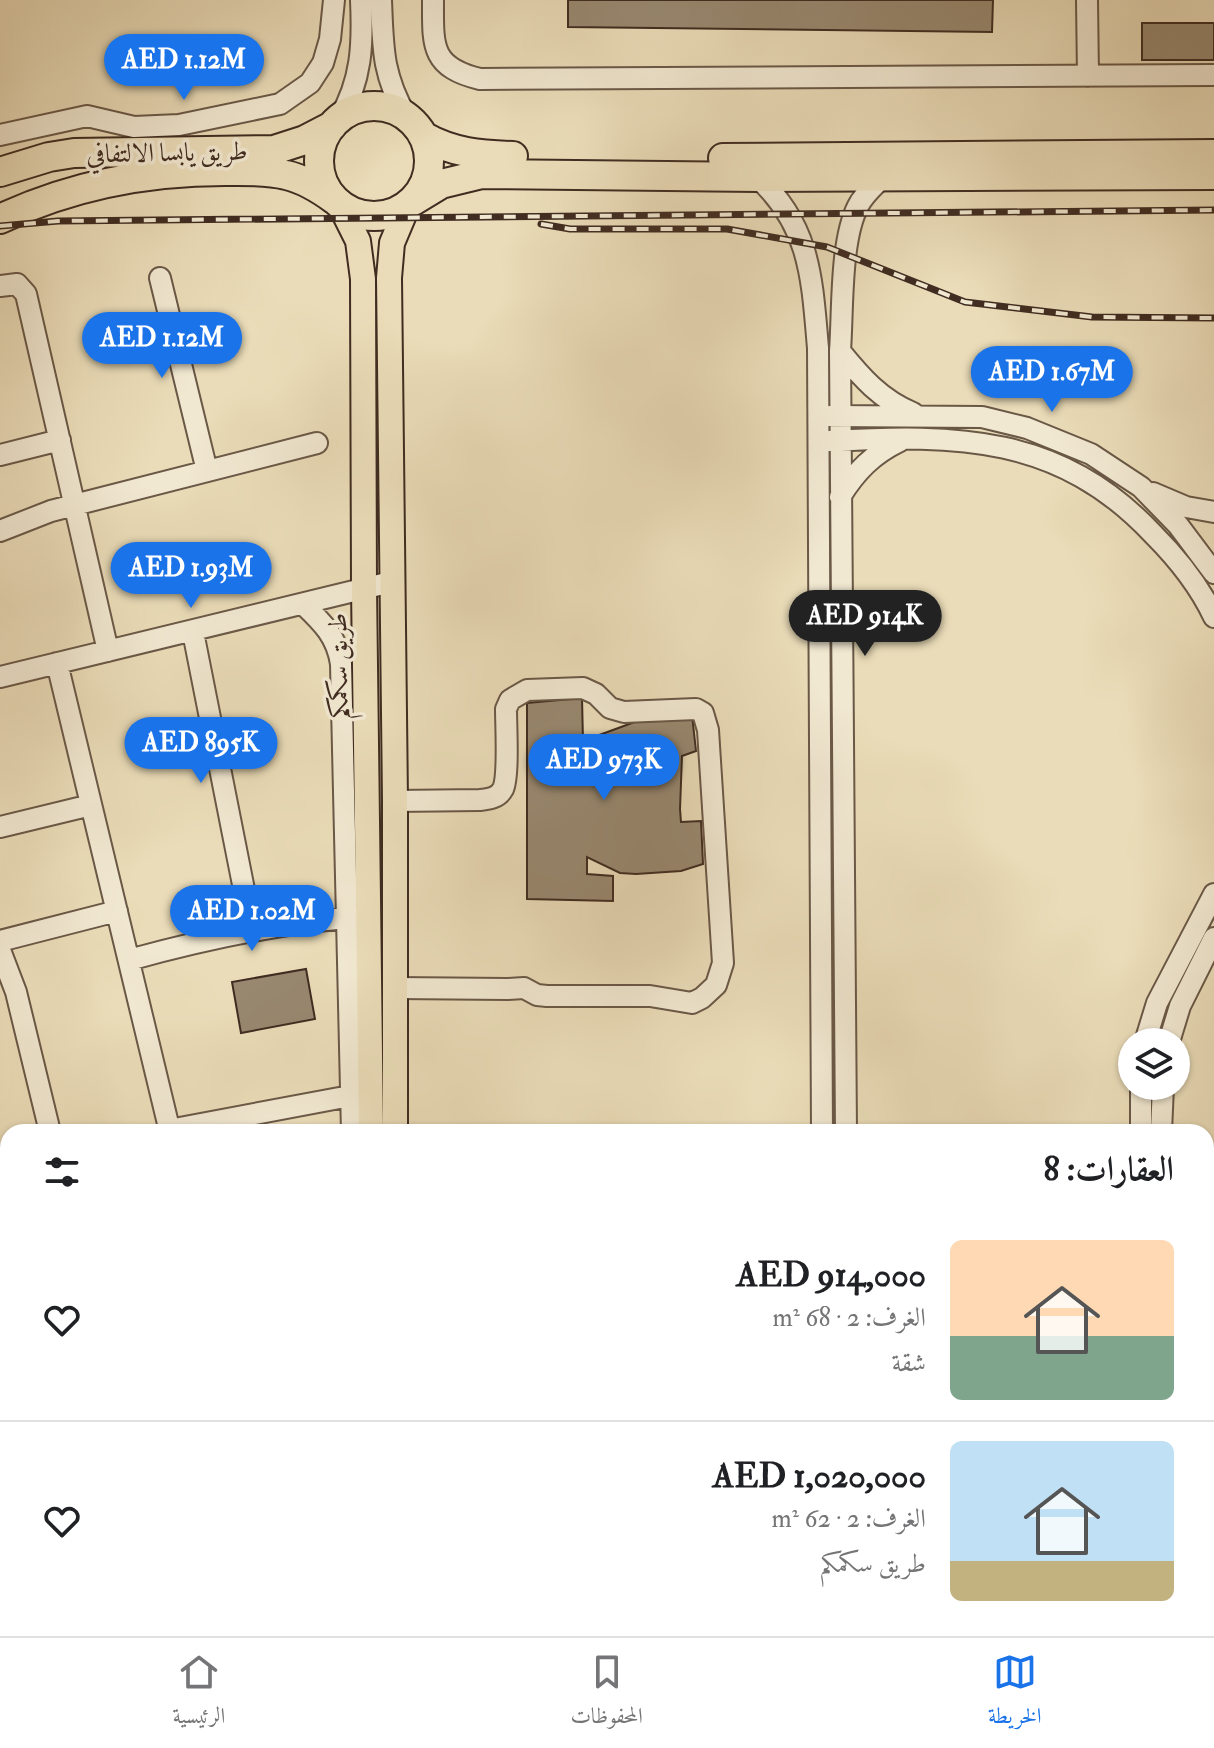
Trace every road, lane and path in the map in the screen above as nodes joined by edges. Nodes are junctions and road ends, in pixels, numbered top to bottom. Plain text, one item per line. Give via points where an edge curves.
1 (334, 0) edge
2 (361, 0) edge
3 (381, 0) edge
4 (433, 0) edge
5 (1087, 0) edge
6 (1214, 75) edge
7 (1088, 76) junction
8 (336, 122) junction
9 (415, 126) junction
10 (0, 135) edge
11 (1214, 154) edge
12 (0, 172) edge
13 (1214, 175) edge
14 (757, 177) junction
15 (883, 177) junction
16 (337, 202) junction
17 (411, 203) junction
18 (0, 219) edge
19 (160, 278) dead end
20 (0, 286) edge
21 (840, 351) junction
22 (841, 416) junction
23 (920, 416) junction
24 (818, 417) junction
25 (914, 437) junction
26 (60, 440) junction
27 (841, 440) junction
28 (818, 441) junction
29 (317, 443) dead end
30 (0, 455) edge
31 (207, 471) junction
32 (1141, 487) junction
33 (840, 497) junction
34 (74, 505) junction
35 (1214, 512) edge
36 (0, 531) edge
37 (1211, 559) edge
38 (1186, 568) junction
39 (391, 582) junction
40 (364, 588) junction
41 (304, 605) junction
42 (1214, 617) edge
43 (193, 632) junction
44 (108, 651) junction
45 (57, 663) junction
46 (0, 677) edge
47 (395, 801) junction
48 (91, 805) junction
49 (0, 827) edge
50 (1214, 894) edge
51 (117, 911) junction
52 (359, 917) junction
53 (252, 930) junction
54 (1214, 938) edge
55 (0, 941) edge
56 (0, 950) edge
57 (129, 960) junction
58 (395, 988) junction
59 (1149, 1028) edge
60 (1173, 1028) edge
61 (362, 1094) junction
62 (1141, 1100) edge
63 (1162, 1100) edge
64 (48, 1124) edge
65 (167, 1124) edge
66 (206, 1124) edge
67 (354, 1124) edge
68 (369, 1124) edge
69 (395, 1124) edge
70 (822, 1124) edge
71 (846, 1124) edge
72 (1141, 1124) edge
73 (1161, 1124) edge

1 - 10 street via 328,51 318,74 280,104 179,125 134,127 87,116
2 - 8 street via 359,71
3 - 9 street via 386,71
4 - 7 street via 437,55 455,71 480,79
5 - 7 street
6 - 7 street
8 - 9 highway via 354,110 375,106 386,107
8 - 12 highway, طريق يابسا الالتفافي via 274,150 74,153
8 - 16 highway via 323,139 319,161 323,182
9 - 11 highway via 452,150 480,155
9 - 17 highway via 429,151 429,173
13 - 15 highway
14 - 15 highway
14 - 17 highway via 482,174 441,184
14 - 24 street via 786,207 803,245 818,348
15 - 21 street via 859,203 852,220
16 - 17 highway via 374,217
16 - 18 highway, طريق يابسا الالتفافي via 311,184 273,172 172,173 95,184
16 - 40 main road, طريق سكمكم via 353,228 363,266
17 - 39 main road, طريق سكمكم via 396,230 389,266
19 - 31 street
20 - 26 street via 13,284 25,291
21 - 22 street
21 - 23 street via 883,397
22 - 23 street
22 - 24 street
22 - 27 street
23 - 32 street via 982,417 1027,428 1091,454
24 - 28 street
25 - 27 street
25 - 33 street via 873,456
25 - 38 street via 1009,447 1050,461 1130,509
26 - 30 street
26 - 34 street
27 - 28 street
27 - 33 street
28 - 70 street
29 - 31 street
31 - 34 street
32 - 35 street
32 - 37 street
33 - 71 street
34 - 36 street
34 - 44 street
37 - 38 street
38 - 42 street
39 - 40 street
39 - 47 main road, طريق سكمكم
40 - 41 street
40 - 52 main road, طريق سكمكم
41 - 43 street
41 - 52 street via 330,632 339,653
43 - 44 street
43 - 53 street
44 - 45 street
45 - 46 street
45 - 48 street
47 - 58 main road, طريق سكمكم
47 - 58 street via 480,800 498,794 505,781 506,709 527,690 583,688 624,712 696,709 703,713 708,730 723,963 716,985 692,1003 650,996 547,996 518,987
48 - 49 street
48 - 51 street
50 - 59 street
51 - 55 street
51 - 57 street
52 - 53 street
52 - 61 main road, طريق سكمكم
53 - 57 street
54 - 60 street
56 - 64 street via 16,992
57 - 65 street
58 - 69 main road, طريق سكمكم
61 - 66 street
61 - 67 street
61 - 68 main road, طريق سكمكم
62 - 72 street
63 - 73 street

